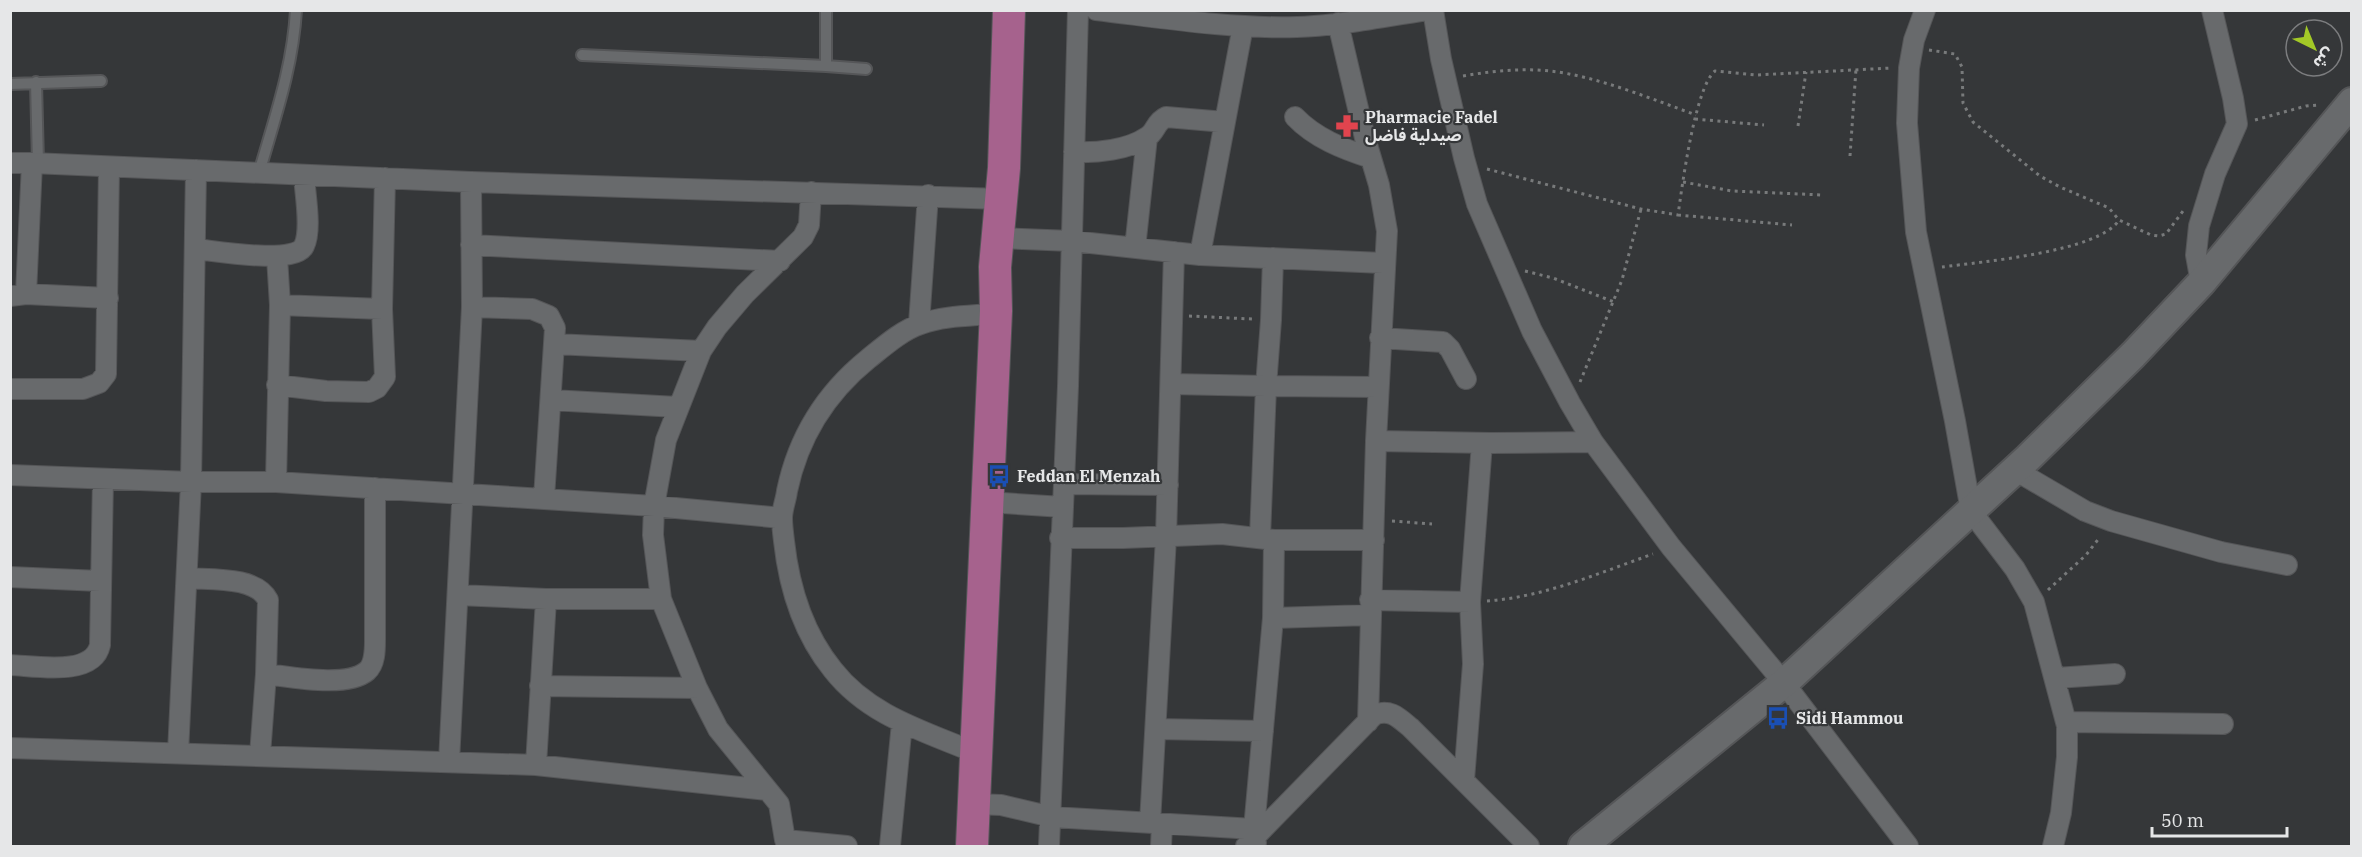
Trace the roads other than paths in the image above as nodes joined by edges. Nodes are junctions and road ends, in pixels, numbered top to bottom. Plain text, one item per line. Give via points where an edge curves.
1 (296, 10) edge
2 (826, 10) edge
3 (1009, 10) edge
4 (1078, 10) edge
5 (1096, 10) edge
6 (1428, 10) edge
7 (1433, 10) edge
8 (1925, 10) edge
9 (2212, 10) edge
10 (1338, 23) junction
11 (1243, 26) junction
12 (582, 55) dead end
13 (826, 66) junction
14 (866, 69) dead end
15 (101, 81) dead end
16 (36, 82) junction
17 (10, 84) edge
18 (2351, 103) edge
19 (1295, 117) dead end
20 (1225, 122) junction
21 (1147, 138) junction
22 (1074, 152) junction
23 (1371, 158) junction
24 (10, 163) edge
25 (35, 163) junction
26 (109, 167) junction
27 (196, 170) junction
28 (259, 173) junction
29 (304, 176) junction
30 (385, 178) junction
31 (471, 182) junction
32 (811, 192) junction
33 (928, 195) junction
34 (1001, 199) junction
35 (998, 238) junction
36 (1072, 241) junction
37 (471, 245) junction
38 (1136, 248) junction
39 (196, 249) junction
40 (1174, 252) junction
41 (1200, 255) junction
42 (277, 256) junction
43 (1273, 258) junction
44 (780, 261) junction
45 (1383, 263) junction
46 (2201, 283) junction
47 (18, 295) edge
48 (108, 298) junction
49 (280, 305) junction
50 (472, 307) junction
51 (382, 309) junction
52 (996, 310) junction
53 (919, 324) junction
54 (1380, 338) junction
55 (555, 344) junction
56 (701, 351) junction
57 (1466, 379) dead end
58 (1171, 384) junction
59 (277, 385) junction
60 (1266, 387) junction
61 (1378, 387) junction
62 (10, 389) edge
63 (551, 400) junction
64 (677, 407) junction
65 (1376, 441) junction
66 (1593, 442) junction
67 (1482, 443) junction
68 (2015, 470) junction
69 (10, 475) edge
70 (103, 479) junction
71 (191, 482) junction
72 (276, 482) junction
73 (1064, 484) junction
74 (1168, 485) junction
75 (375, 488) junction
76 (463, 492) junction
77 (544, 498) junction
78 (987, 502) junction
79 (654, 506) junction
80 (1063, 507) junction
81 (1971, 511) junction
82 (782, 518) junction
83 (1166, 537) junction
84 (1060, 538) junction
85 (1267, 538) junction
86 (1374, 540) junction
87 (2286, 565) dead end
88 (10, 577) edge
89 (187, 578) junction
90 (100, 581) junction
91 (458, 595) junction
92 (546, 599) junction
93 (661, 599) junction
94 (1470, 602) junction
95 (1370, 607) junction
96 (1273, 618) junction
97 (10, 665) edge
98 (266, 674) junction
99 (2115, 674) dead end
100 (2056, 678) junction
101 (1784, 683) junction
102 (540, 686) junction
103 (697, 688) junction
104 (2066, 722) junction
105 (902, 723) junction
106 (1368, 723) junction
107 (2223, 724) dead end
108 (1156, 729) junction
109 (1263, 731) junction
110 (10, 748) edge
111 (178, 753) junction
112 (976, 753) junction
113 (260, 755) junction
114 (449, 762) junction
115 (536, 765) junction
116 (1464, 780) junction
117 (767, 790) junction
118 (974, 804) junction
119 (1052, 817) junction
120 (1156, 823) junction
121 (1253, 840) edge
122 (783, 843) edge
123 (847, 846) edge
124 (890, 846) edge
125 (972, 846) edge
126 (1049, 846) edge
127 (1161, 846) edge
128 (1530, 846) edge
129 (1583, 846) edge
130 (1908, 846) edge
131 (2053, 846) edge

1 - 28 lane via 285,84
2 - 13 lane
3 - 34 main road
4 - 22 street
5 - 11 street
6 - 10 street
7 - 66 street via 1477,204 1532,331
8 - 81 street via 1909,68 1907,123 1916,232
9 - 46 street via 2236,124 2199,226 2196,255
10 - 11 street
10 - 23 street
11 - 20 street
12 - 13 lane
13 - 14 lane
15 - 16 lane
16 - 17 lane
16 - 25 lane
18 - 46 main road
19 - 23 street via 1317,135
20 - 21 street via 1166,117
20 - 41 street
21 - 22 street via 1114,149
21 - 38 street
22 - 36 street
23 - 45 street via 1386,231
24 - 25 street
25 - 26 street
25 - 47 street
26 - 27 street
26 - 48 street
27 - 28 street
27 - 39 street
28 - 29 street
29 - 30 street
29 - 42 street via 306,243 295,254
30 - 31 street
30 - 51 street
31 - 32 street
31 - 37 street
32 - 33 street
32 - 44 street via 809,225
33 - 34 street
33 - 53 street
34 - 35 main road
35 - 36 street
35 - 52 main road
36 - 38 street
36 - 73 street
37 - 44 street
37 - 50 street
38 - 40 street
39 - 42 street
39 - 71 street
40 - 41 street
40 - 58 street
41 - 43 street
42 - 49 street
43 - 45 street
43 - 60 street
44 - 56 street via 745,294
45 - 54 street
46 - 68 main road
47 - 48 street
48 - 62 street via 106,374 99,383 83,389
49 - 51 street
49 - 59 street
50 - 55 street via 542,312 553,321
50 - 76 street
51 - 59 street via 385,377 377,388 369,392 336,392
52 - 53 street via 992,314
52 - 78 main road
53 - 82 street via 850,374 819,409 800,446
54 - 57 street via 1443,342
54 - 61 street
55 - 56 street
55 - 63 street
56 - 64 street
58 - 60 street
58 - 74 street
59 - 72 street
60 - 61 street
60 - 85 street
61 - 65 street
63 - 64 street
63 - 77 street
64 - 79 street via 666,440
65 - 67 street
65 - 86 street
66 - 67 street
66 - 101 street via 1671,547
67 - 94 street
68 - 81 main road
68 - 87 street via 2085,511 2111,521 2221,552
69 - 70 street
70 - 71 street
70 - 90 street
71 - 72 street
71 - 89 street
72 - 75 street
73 - 74 street
73 - 80 street
74 - 83 street
75 - 76 street
75 - 98 street via 375,640 369,670 353,679 337,680
76 - 77 street
76 - 91 street
77 - 79 street
78 - 80 street
78 - 112 main road
79 - 82 street
79 - 93 street via 653,535
80 - 84 street
81 - 100 street via 2015,569 2034,602
81 - 101 main road
82 - 105 street via 787,565 808,632 833,670 864,702
83 - 84 street
83 - 85 street via 1222,534
83 - 108 street
84 - 119 street
85 - 86 street
85 - 96 street
86 - 95 street
88 - 90 street
89 - 98 street via 241,583 265,593
89 - 111 street
90 - 97 street via 100,645 94,658 71,667
91 - 92 street
91 - 114 street
92 - 93 street
92 - 102 street
93 - 103 street
94 - 95 street
94 - 116 street via 1473,664
95 - 96 street
95 - 106 street
96 - 109 street
98 - 113 street
99 - 100 street
100 - 104 street
101 - 129 main road
101 - 130 street
102 - 103 street
102 - 115 street
103 - 117 street via 718,729
104 - 107 street
104 - 131 street via 2067,757
105 - 112 street
105 - 124 street
106 - 116 street via 1379,713 1394,714
106 - 121 street
108 - 109 street
108 - 120 street
109 - 121 street
110 - 111 street
111 - 113 street
112 - 118 main road
113 - 114 street
114 - 115 street
115 - 117 street
116 - 128 street
117 - 122 street via 779,804
118 - 119 street via 1001,805
118 - 125 main road
119 - 120 street
119 - 126 street
120 - 121 street
120 - 127 street
122 - 123 street

